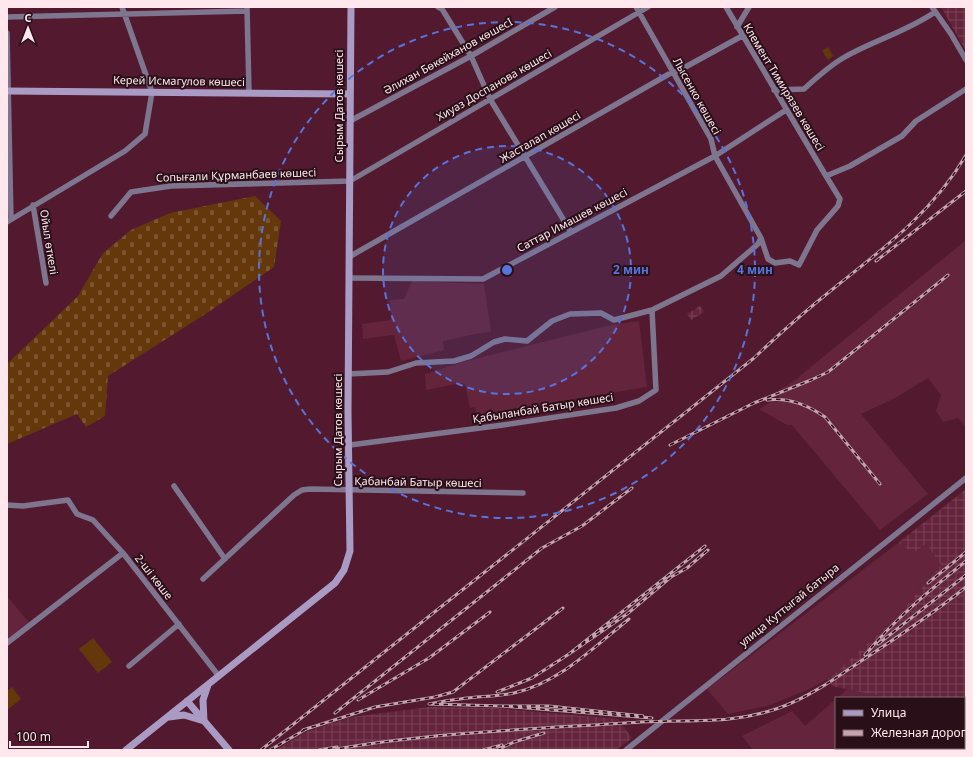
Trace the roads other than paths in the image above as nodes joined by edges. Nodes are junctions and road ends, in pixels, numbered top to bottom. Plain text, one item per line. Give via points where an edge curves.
1 (122, 7) edge
2 (438, 7) edge
3 (555, 7) edge
4 (648, 7) edge
5 (726, 7) edge
6 (749, 7) edge
7 (352, 8) edge
8 (247, 9) edge
9 (637, 10) edge
10 (933, 10) edge
11 (125, 14) junction
12 (7, 17) edge
13 (737, 27) junction
14 (7, 33) edge
15 (742, 36) junction
16 (471, 56) junction
17 (966, 60) edge
18 (674, 72) junction
19 (966, 89) edge
20 (774, 90) junction
21 (8, 91) edge
22 (152, 92) junction
23 (249, 93) junction
24 (350, 94) junction
25 (490, 99) junction
26 (786, 110) junction
27 (350, 121) junction
28 (526, 156) junction
29 (715, 156) junction
30 (826, 176) junction
31 (350, 181) junction
32 (33, 205) junction
33 (111, 216) dead end
34 (9, 221) edge
35 (571, 232) junction
36 (761, 238) junction
37 (349, 257) junction
38 (349, 278) junction
39 (46, 283) dead end
40 (652, 310) junction
41 (348, 374) junction
42 (350, 445) junction
43 (966, 478) edge
44 (174, 486) dead end
45 (349, 490) junction
46 (523, 494) dead end
47 (7, 504) edge
48 (123, 553) junction
49 (225, 559) junction
50 (203, 579) dead end
51 (179, 624) junction
52 (7, 643) edge
53 (129, 666) dead end
54 (218, 675) junction
55 (209, 683) junction
56 (187, 701) junction
57 (167, 718) junction
58 (204, 721) junction
59 (126, 750) edge
60 (229, 750) edge
61 (626, 750) edge

1 - 11 street
2 - 16 street
3 - 16 street, Әлихан Бөкейханов көшесI
4 - 9 street, Хиуаз Доспанова көшесі
5 - 13 street, Клемент Тимирязев көшесі
6 - 13 street
7 - 24 main road, Сырым Датов көшесі
8 - 11 street
8 - 23 street
9 - 18 street, Лысенко көшесі
9 - 25 street, Хиуаз Доспанова көшесі
10 - 17 street
10 - 20 street via 898,33 844,57 804,89
11 - 12 street
11 - 22 street
13 - 15 street, Клемент Тимирязев көшесі
14 - 21 street
15 - 18 street, Жасталап көшесі
15 - 20 street, Клемент Тимирязев көшесі
16 - 25 street
16 - 27 street, Әлихан Бөкейханов көшесI
18 - 28 street, Жасталап көшесі
18 - 29 street, Лысенко көшесі via 711,139
19 - 30 street via 916,121 902,136 850,166
20 - 26 street, Клемент Тимирязев көшесі
21 - 22 main road, Керей Исмагулов көшесі
21 - 34 street
22 - 23 main road, Керей Исмагулов көшесі
22 - 32 street via 145,134 125,151
23 - 24 main road, Керей Исмагулов көшесі
24 - 27 main road, Сырым Датов көшесі
25 - 28 street
25 - 31 street, Хиуаз Доспанова көшесі
26 - 29 street, Саттар Имашев көшесі
26 - 30 street, Клемент Тимирязев көшесі
27 - 31 main road, Сырым Датов көшесі
28 - 35 street
28 - 37 street, Жасталап көшесі
29 - 35 street, Саттар Имашев көшесі
29 - 36 street, Лысенко көшесі
30 - 36 street via 840,199 838,206 817,230 799,265 790,261 775,263 768,259
31 - 33 street, Сопығали Құрманбаев көшесі via 171,186 131,192
31 - 37 main road, Сырым Датов көшесі
32 - 34 street
32 - 39 street, Ойыл өткелі
35 - 38 street, Саттар Имашев көшесі via 483,279
36 - 40 street via 758,244 721,276
37 - 38 main road, Сырым Датов көшесі
38 - 41 main road, Сырым Датов көшесі
40 - 41 street via 614,320 600,313 570,314 552,321 527,341 505,338 472,356 454,361 416,363 388,372
40 - 42 street, Қабыланбай Батыр көшесі via 656,390 639,401 616,408
41 - 42 main road, Сырым Датов көшесі
42 - 45 main road, Сырым Датов көшесі
43 - 61 street, улица Куттыгай батыра
44 - 49 street
45 - 46 street, Қабанбай Батыр көшесі
45 - 49 street, Қабанбай Батыр көшесі via 302,490 294,494
45 - 54 main road, Сырым Датов көшесі via 350,551 344,570 335,582
47 - 48 street, 2-ші көше via 23,506 68,500 77,514 93,520
48 - 51 street, 2-ші көше
48 - 52 street
49 - 50 street, Қабанбай Батыр көшесі
51 - 53 street
51 - 54 street, 2-ші көше
54 - 55 main road, Сырым Датов көшесі
55 - 56 main road, Сырым Датов көшесі
55 - 58 main road via 203,700
56 - 57 main road, Сырым Датов көшесі
56 - 58 main road
57 - 58 main road via 184,715
57 - 59 main road, Сырым Датов көшесі
58 - 60 main road

